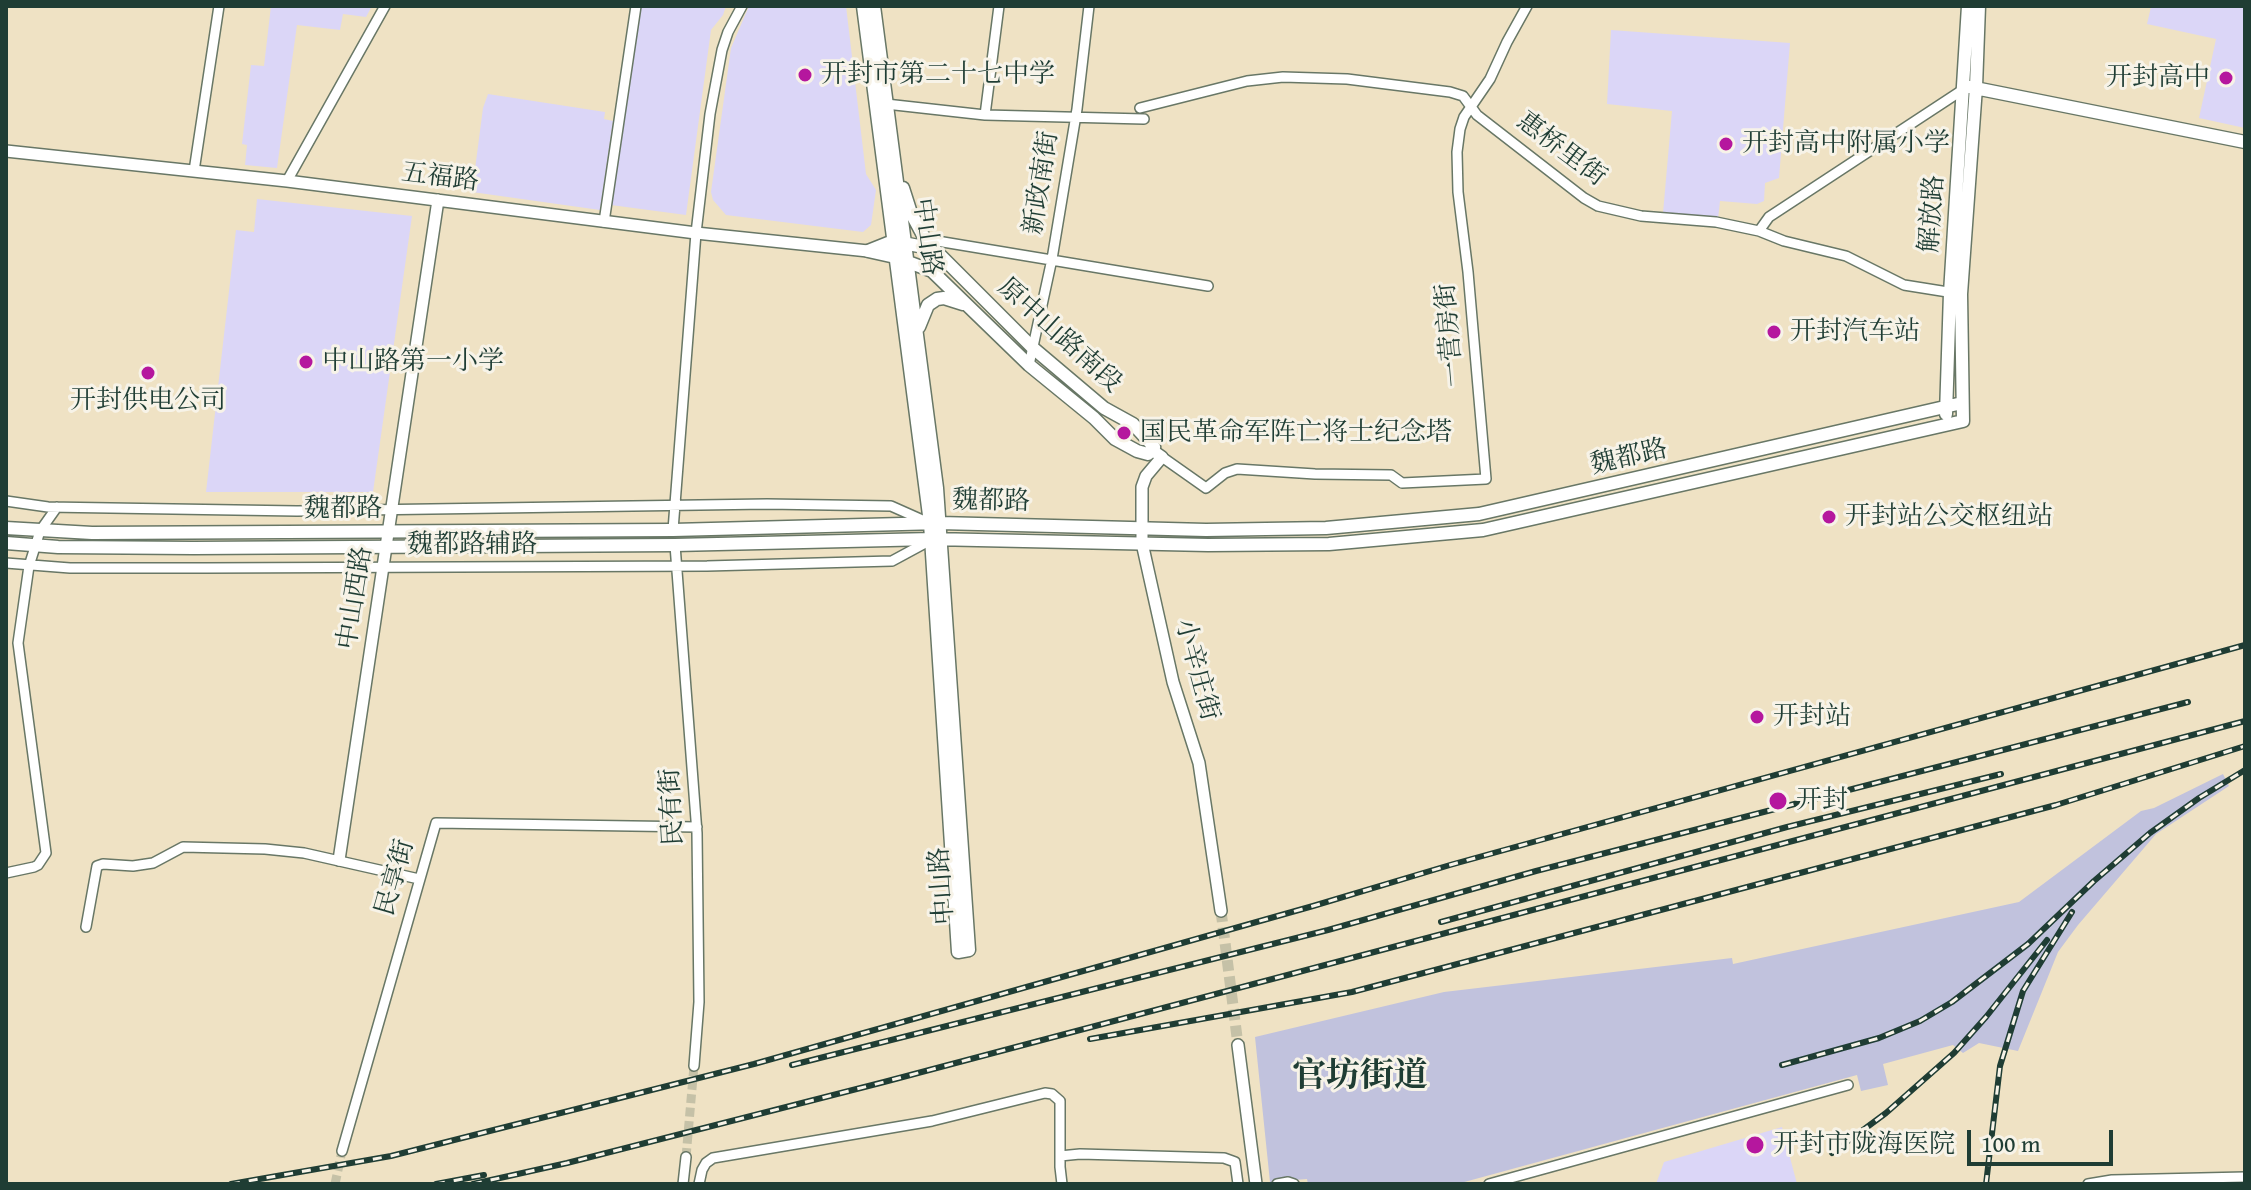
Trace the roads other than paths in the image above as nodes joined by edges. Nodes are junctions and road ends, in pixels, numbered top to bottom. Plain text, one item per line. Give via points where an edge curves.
1 (219, 6) edge
2 (385, 6) edge
3 (636, 6) edge
4 (742, 6) edge
5 (863, 6) edge
6 (874, 6) edge
7 (999, 6) edge
8 (1089, 6) edge
9 (1527, 6) edge
10 (1968, 6) edge
11 (1979, 6) edge
12 (1970, 88) junction
13 (886, 104) junction
14 (1470, 107) junction
15 (1140, 108) dead end
16 (985, 115) junction
17 (1075, 118) junction
18 (1144, 119) dead end
19 (2245, 142) edge
20 (6, 151) edge
21 (893, 158) junction
22 (194, 171) junction
23 (287, 181) junction
24 (438, 200) junction
25 (604, 222) junction
26 (1759, 231) junction
27 (696, 233) junction
28 (899, 242) junction
29 (929, 244) junction
30 (868, 251) junction
31 (895, 257) junction
32 (1052, 259) junction
33 (908, 263) junction
34 (1208, 286) dead end
35 (1955, 293) junction
36 (964, 304) junction
37 (917, 334) junction
38 (1033, 348) junction
39 (1029, 365) junction
40 (1962, 403) junction
41 (1946, 407) junction
42 (1963, 421) joint
43 (1946, 424) junction
44 (1157, 454) junction
45 (6, 501) edge
46 (675, 506) junction
47 (57, 507) junction
48 (392, 510) junction
49 (935, 523) junction
50 (6, 528) edge
51 (1142, 528) junction
52 (673, 530) junction
53 (40, 531) junction
54 (389, 531) junction
55 (936, 539) junction
56 (6, 543) edge
57 (1142, 543) junction
58 (675, 545) junction
59 (36, 546) junction
60 (386, 546) junction
61 (6, 563) edge
62 (29, 566) junction
63 (676, 566) junction
64 (383, 567) junction
65 (697, 827) junction
66 (339, 860) junction
67 (6, 873) edge
68 (419, 879) junction
69 (1221, 911) tunnel mouth
70 (86, 927) dead end
71 (1238, 1045) tunnel mouth
72 (694, 1066) tunnel mouth
73 (1848, 1085) dead end
74 (342, 1151) tunnel mouth
75 (1060, 1156) junction
76 (686, 1157) tunnel mouth
77 (2245, 1177) edge
78 (683, 1184) edge
79 (699, 1184) edge
80 (1062, 1184) edge
81 (1238, 1184) edge
82 (1256, 1184) edge
83 (1277, 1184) edge
84 (1294, 1184) edge
85 (1489, 1184) edge
86 (2088, 1184) edge

1 - 22 street
2 - 23 street
3 - 25 street
4 - 27 street via 722,50 715,84
5 - 28 main road, 中山路
6 - 13 main road, 中山路
7 - 16 street
8 - 17 street, 新政南街
9 - 14 street, 一营房街
10 - 12 main road, 解放路
11 - 12 main road, 解放路
12 - 19 main road
12 - 26 street via 1769,217
12 - 35 main road, 解放路
13 - 16 street
13 - 21 main road, 中山路
14 - 15 street, 惠桥里街 via 1458,94 1430,88 1283,77
14 - 26 street, 惠桥里街 via 1598,206
14 - 44 street, 一营房街 via 1460,129 1458,180 1486,479 1402,483 1391,475 1237,469 1206,488
16 - 17 street
17 - 18 street
17 - 32 street, 新政南街
20 - 22 street, 五福路
21 - 28 main road, 中山路
21 - 29 main road via 911,213
22 - 23 street, 五福路
23 - 24 street, 五福路
24 - 25 street, 五福路
24 - 48 street, 中山西路
25 - 27 street, 五福路
26 - 35 street, 惠桥里街 via 1846,256 1904,285
27 - 30 street, 五福路
27 - 46 street
28 - 29 main road
28 - 30 main road
28 - 31 main road, 中山路
28 - 33 main road, 中山路
29 - 32 street
29 - 38 main road, 原中山路南段
30 - 31 main road, 原中山路南段
31 - 33 main road, 原中山路南段
31 - 49 main road, 中山路
32 - 34 street
32 - 38 street, 新政南街
33 - 36 main road, 原中山路南段 via 932,271
33 - 37 main road, 中山路
35 - 40 main road, 解放路
35 - 41 main road, 解放路
36 - 37 main road via 944,298 928,305
36 - 39 main road, 原中山路南段
37 - 49 main road, 中山路
38 - 39 street, 新政南街
38 - 44 main road, 原中山路南段 via 1104,408 1133,424
39 - 44 main road, 原中山路南段 via 1115,439
40 - 41 main road, 魏都路
40 - 42 main road, 解放路
41 - 43 main road, 解放路
41 - 51 main road, 魏都路 via 1479,514 1326,528
42 - 43 main road, 魏都路
43 - 57 main road, 魏都路 via 1483,530 1329,544
44 - 51 street, 小辛庄街 via 1142,487
45 - 47 street, 魏都路辅路
46 - 48 street, 魏都路辅路
46 - 49 street, 魏都路辅路 via 891,506
46 - 52 street
47 - 48 street, 魏都路辅路
47 - 53 street
48 - 54 street, 中山西路
49 - 51 main road, 魏都路
49 - 52 main road, 魏都路
49 - 55 main road, 中山路
50 - 53 main road, 魏都路
51 - 57 street, 小辛庄街
52 - 54 main road, 魏都路
53 - 54 main road, 魏都路
53 - 59 street
54 - 60 street, 中山西路
55 - 55 main road, 中山路 via 958,952 969,950
55 - 57 main road, 魏都路
55 - 58 main road, 魏都路
55 - 63 street, 魏都路辅路 via 892,561
56 - 59 main road, 魏都路
57 - 69 street, 小辛庄街 via 1173,682 1199,763
58 - 60 main road, 魏都路
58 - 63 street, 民有街
59 - 60 main road, 魏都路
59 - 62 street
60 - 64 street, 中山西路
61 - 62 street, 魏都路辅路
62 - 64 street, 魏都路辅路
62 - 67 street via 18,643 46,853 34,867
63 - 64 street, 魏都路辅路
63 - 65 street, 民有街
64 - 66 street, 中山西路
65 - 68 street, 民享街 via 436,823
65 - 72 street, 民有街
66 - 68 street
66 - 70 street via 265,849 183,847 146,865 103,864 95,869
68 - 74 street, 民享街
71 - 82 street
73 - 85 street
75 - 79 street via 1060,1101 1045,1093 932,1121 713,1158
75 - 80 street
75 - 81 street via 1224,1158 1235,1162
76 - 78 street
77 - 86 street
83 - 84 street

